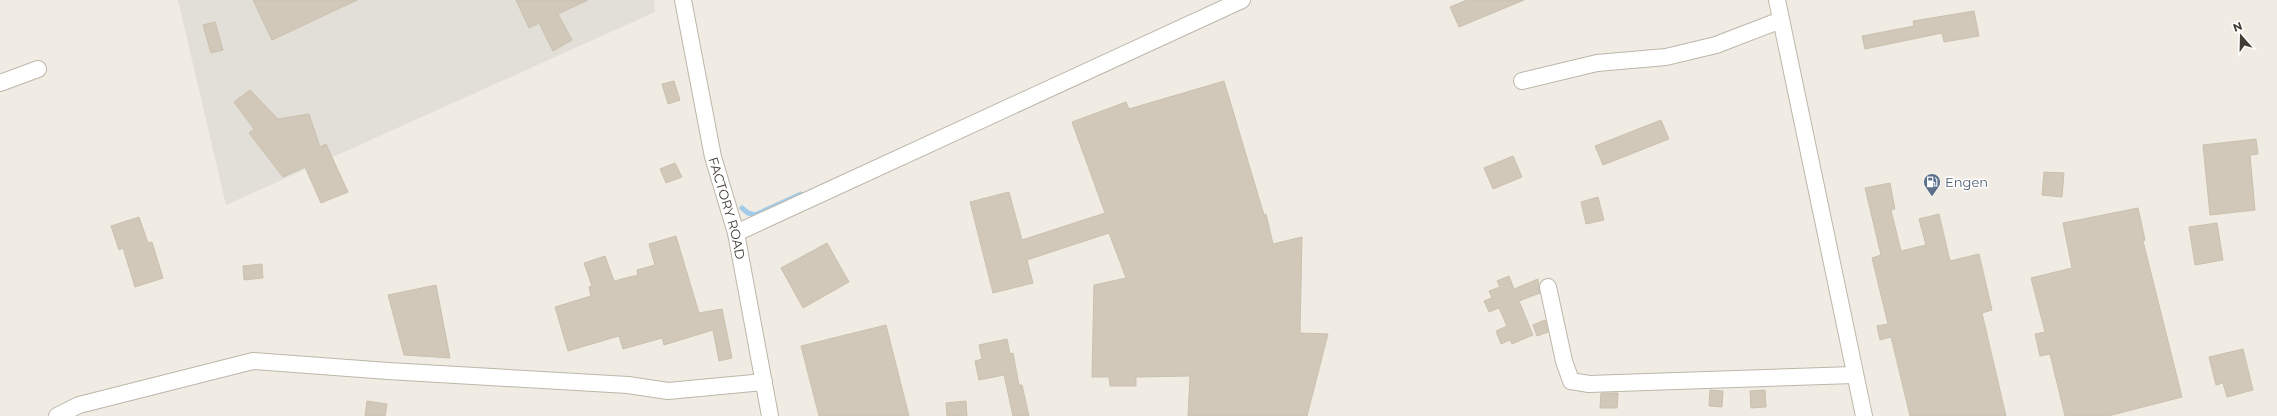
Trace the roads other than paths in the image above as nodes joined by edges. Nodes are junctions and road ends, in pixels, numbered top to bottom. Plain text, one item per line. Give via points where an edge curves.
1 (682, 0) edge
2 (1242, 0) edge
3 (1777, 0) edge
4 (1781, 20) junction
5 (38, 69) dead end
6 (1522, 81) dead end
7 (0, 83) edge
8 (736, 233) junction
9 (1548, 287) dead end
10 (1854, 375) junction
11 (764, 382) junction
12 (57, 416) edge
13 (770, 416) edge
14 (1864, 416) edge

1 - 8 street, FACTORY ROAD via 713,157
2 - 8 street
3 - 4 street
4 - 6 street via 1716,45 1666,57 1597,63
4 - 10 street
5 - 7 street
8 - 11 street, FACTORY ROAD
9 - 10 street via 1564,361 1571,381 1589,384
10 - 14 street
11 - 12 street via 668,391 628,385 253,361 79,405
11 - 13 street, FACTORY ROAD

